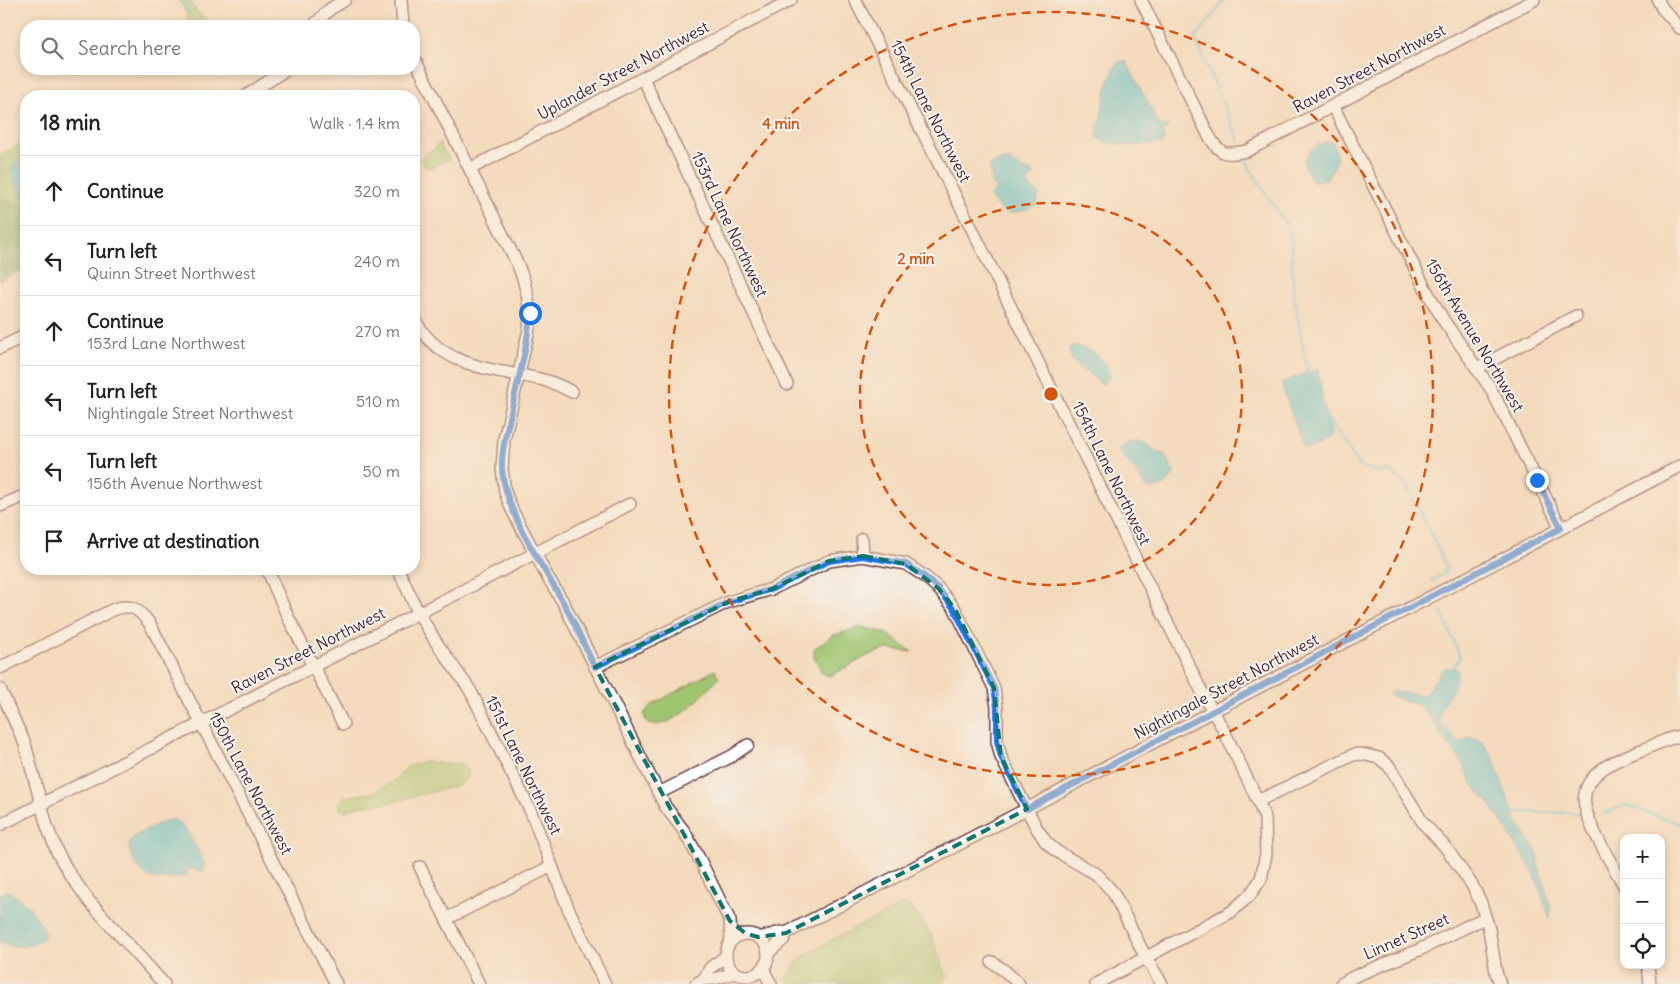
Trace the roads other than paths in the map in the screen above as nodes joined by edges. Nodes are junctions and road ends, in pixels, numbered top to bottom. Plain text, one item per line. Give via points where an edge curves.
1 (345, 0) edge
2 (401, 0) edge
3 (791, 0) edge
4 (855, 0) edge
5 (1141, 0) edge
6 (1534, 0) edge
7 (1658, 0) edge
8 (319, 20) edge
9 (403, 20) edge
10 (1680, 28) edge
11 (420, 70) edge
12 (277, 75) edge
13 (643, 78) junction
14 (255, 90) edge
15 (1333, 106) junction
16 (470, 169) junction
17 (1576, 316) dead end
18 (420, 327) edge
19 (20, 338) edge
20 (0, 348) edge
21 (1477, 368) junction
22 (519, 375) junction
23 (787, 384) dead end
24 (572, 392) dead end
25 (1680, 466) edge
26 (20, 498) edge
27 (630, 504) dead end
28 (0, 506) edge
29 (1561, 528) junction
30 (862, 539) dead end
31 (534, 552) junction
32 (863, 556) junction
33 (270, 575) edge
34 (401, 575) edge
35 (418, 612) junction
36 (312, 667) junction
37 (595, 667) junction
38 (0, 668) edge
39 (0, 689) edge
40 (1213, 711) junction
41 (201, 722) junction
42 (343, 724) dead end
43 (1680, 736) edge
44 (748, 745) dead end
45 (659, 793) junction
46 (1258, 801) junction
47 (41, 804) junction
48 (1027, 809) junction
49 (0, 825) edge
50 (552, 866) junction
51 (420, 867) dead end
52 (1620, 879) edge
53 (1484, 918) junction
54 (446, 919) junction
55 (730, 922) junction
56 (745, 933) junction
57 (786, 933) junction
58 (759, 938) junction
59 (731, 940) junction
60 (768, 954) junction
61 (725, 957) junction
62 (1146, 958) junction
63 (992, 962) dead end
64 (764, 967) junction
65 (1648, 969) edge
66 (736, 973) junction
67 (753, 980) edge
68 (700, 982) edge
69 (164, 984) edge
70 (336, 984) edge
71 (479, 984) edge
72 (605, 984) edge
73 (771, 984) edge
74 (1019, 984) edge
75 (1096, 984) edge
76 (1162, 984) edge
77 (1341, 984) edge
78 (1500, 984) edge
79 (1650, 984) edge

1 - 8 street
2 - 9 street
3 - 13 street, Uplander Street Northwest
4 - 40 street, 154th Lane Northwest
5 - 15 street, Raven Street Northwest via 1172,65 1222,153 1247,151
6 - 15 street, Raven Street Northwest
7 - 10 street
11 - 16 street
12 - 14 street
13 - 16 street, Uplander Street Northwest
13 - 23 street, 153rd Lane Northwest
15 - 21 street, 156th Avenue Northwest via 1425,288
16 - 22 street via 518,265 528,296 529,328
17 - 21 street
18 - 22 street via 435,345 458,361
19 - 20 street
21 - 29 street, 156th Avenue Northwest via 1491,389
22 - 24 street via 546,381
22 - 31 street via 504,440 502,469 505,492
25 - 29 street, Nightingale Street Northwest
26 - 28 street
27 - 31 street, Raven Street Northwest
29 - 40 street, Nightingale Street Northwest
30 - 32 street
31 - 35 street, Raven Street Northwest
31 - 37 street
32 - 37 street via 829,561 772,589 728,602
32 - 48 street via 906,564 938,588 954,609 994,688 1001,757
33 - 36 street
34 - 35 street, 151st Lane Northwest
35 - 36 street, Raven Street Northwest
35 - 50 street, 151st Lane Northwest via 470,690 531,812
36 - 41 street, Raven Street Northwest
36 - 42 street
37 - 45 street
38 - 41 street, 150th Lane Northwest via 112,610 128,606 140,611 150,624
39 - 47 street via 25,744
40 - 46 street, 154th Lane Northwest
40 - 48 street, Nightingale Street Northwest
41 - 47 street, Raven Street Northwest
41 - 70 street, 150th Lane Northwest
43 - 52 street via 1608,764 1591,781 1585,804
44 - 45 street
45 - 55 street via 694,848
46 - 53 street via 1354,755 1379,758 1389,766 1422,823 1458,865 1481,903
46 - 62 street, 154th Lane Northwest via 1265,818 1266,854 1261,879 1250,895 1231,912
47 - 49 street, Raven Street Northwest
47 - 69 street via 57,852 69,873 89,901
48 - 57 street, Nightingale Street Northwest
48 - 62 street via 1041,834 1056,851 1096,874 1113,892
50 - 54 street
50 - 72 street, 151st Lane Northwest via 568,908
51 - 54 street
53 - 77 street, Linnet Street
53 - 78 street
54 - 71 street
55 - 56 street
55 - 59 street
56 - 58 street
56 - 59 street
57 - 58 street, Nightingale Street Northwest
57 - 60 street, Nightingale Street Northwest
58 - 60 street
59 - 61 street
60 - 64 street, Nightingale Street Northwest
61 - 66 street
61 - 68 street via 710,968
62 - 75 street, 154th Lane Northwest
62 - 76 street
63 - 74 street
64 - 67 street
64 - 73 street
65 - 79 street
66 - 67 street
66 - 68 street

